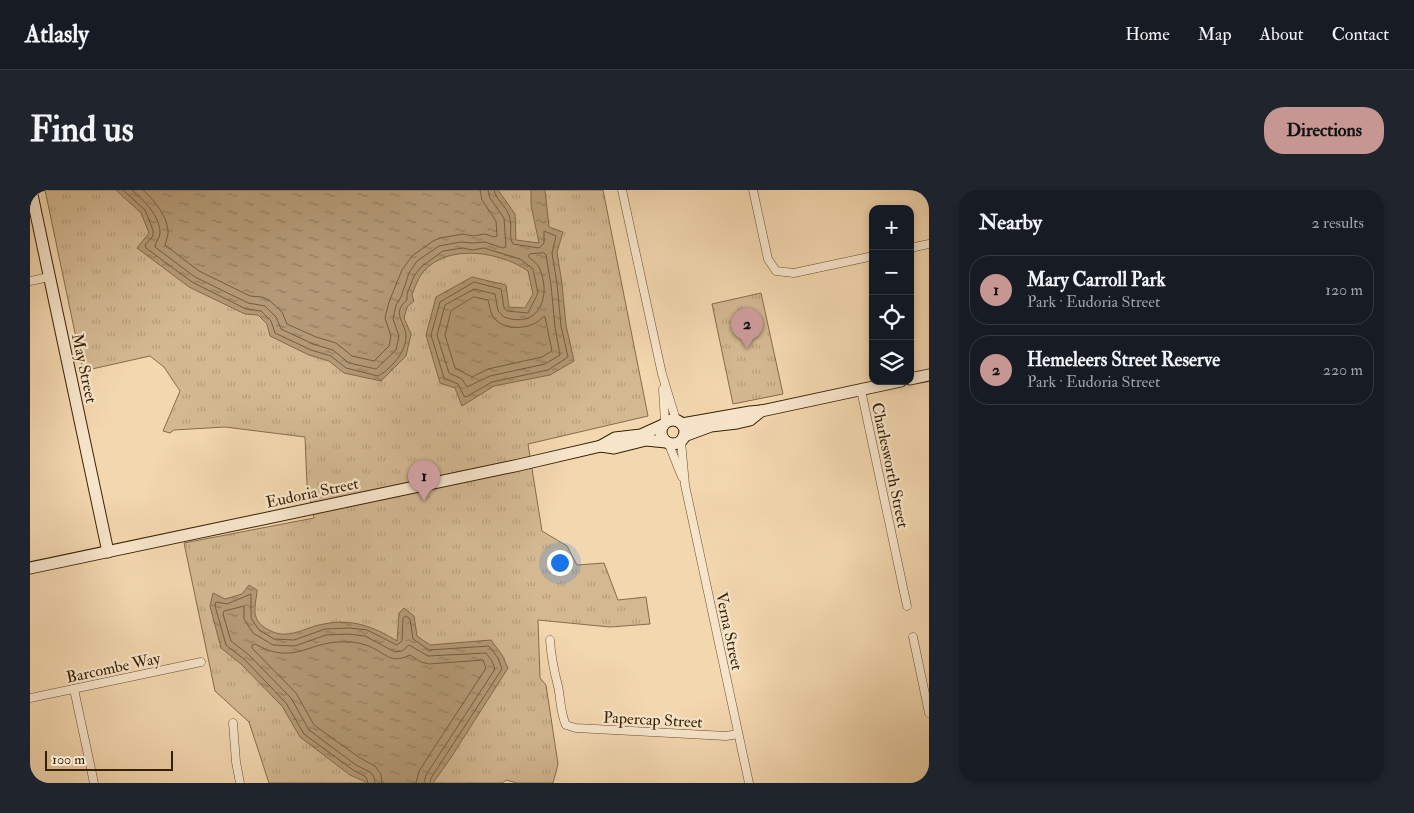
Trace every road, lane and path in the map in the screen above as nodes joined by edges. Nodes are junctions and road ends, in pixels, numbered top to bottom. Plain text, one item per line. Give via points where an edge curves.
1 (31, 190) edge
2 (622, 190) edge
3 (754, 190) edge
4 (929, 244) edge
5 (914, 247) edge
6 (869, 257) edge
7 (49, 278) junction
8 (30, 281) edge
9 (929, 375) edge
10 (914, 378) edge
11 (883, 385) edge
12 (861, 390) junction
13 (675, 428) junction
14 (667, 442) junction
15 (601, 446) junction
16 (685, 486) junction
17 (108, 552) junction
18 (30, 568) edge
19 (907, 606) dead end
20 (913, 636) dead end
21 (550, 640) dead end
22 (201, 662) dead end
23 (74, 689) junction
24 (30, 698) edge
25 (929, 714) edge
26 (233, 723) dead end
27 (738, 734) junction
28 (94, 783) edge
29 (240, 783) edge
30 (749, 783) edge

1 - 7 street, May Street
2 - 13 street, Verna Street
3 - 6 street via 768,259 776,271 794,273
4 - 5 street
7 - 8 street
7 - 17 street, May Street
9 - 10 street
11 - 12 street, Eudoria Street
12 - 13 street, Eudoria Street via 762,411 750,420 737,423
12 - 19 street, Charlesworth Street
13 - 14 street, Eudoria Street via 677,443
13 - 14 street via 661,431
13 - 15 street, Eudoria Street via 615,438
13 - 16 street, Verna Street
14 - 15 street, Eudoria Street via 646,440 614,448
14 - 16 street, Verna Street
15 - 17 street, Eudoria Street
16 - 27 street, Verna Street
17 - 18 street, Eudoria Street
20 - 25 street
21 - 27 street, Papercap Street via 561,714 566,725 646,732
22 - 23 street, Barcombe Way
23 - 24 street, Barcombe Way
23 - 28 street
26 - 29 street
27 - 30 street, Verna Street

